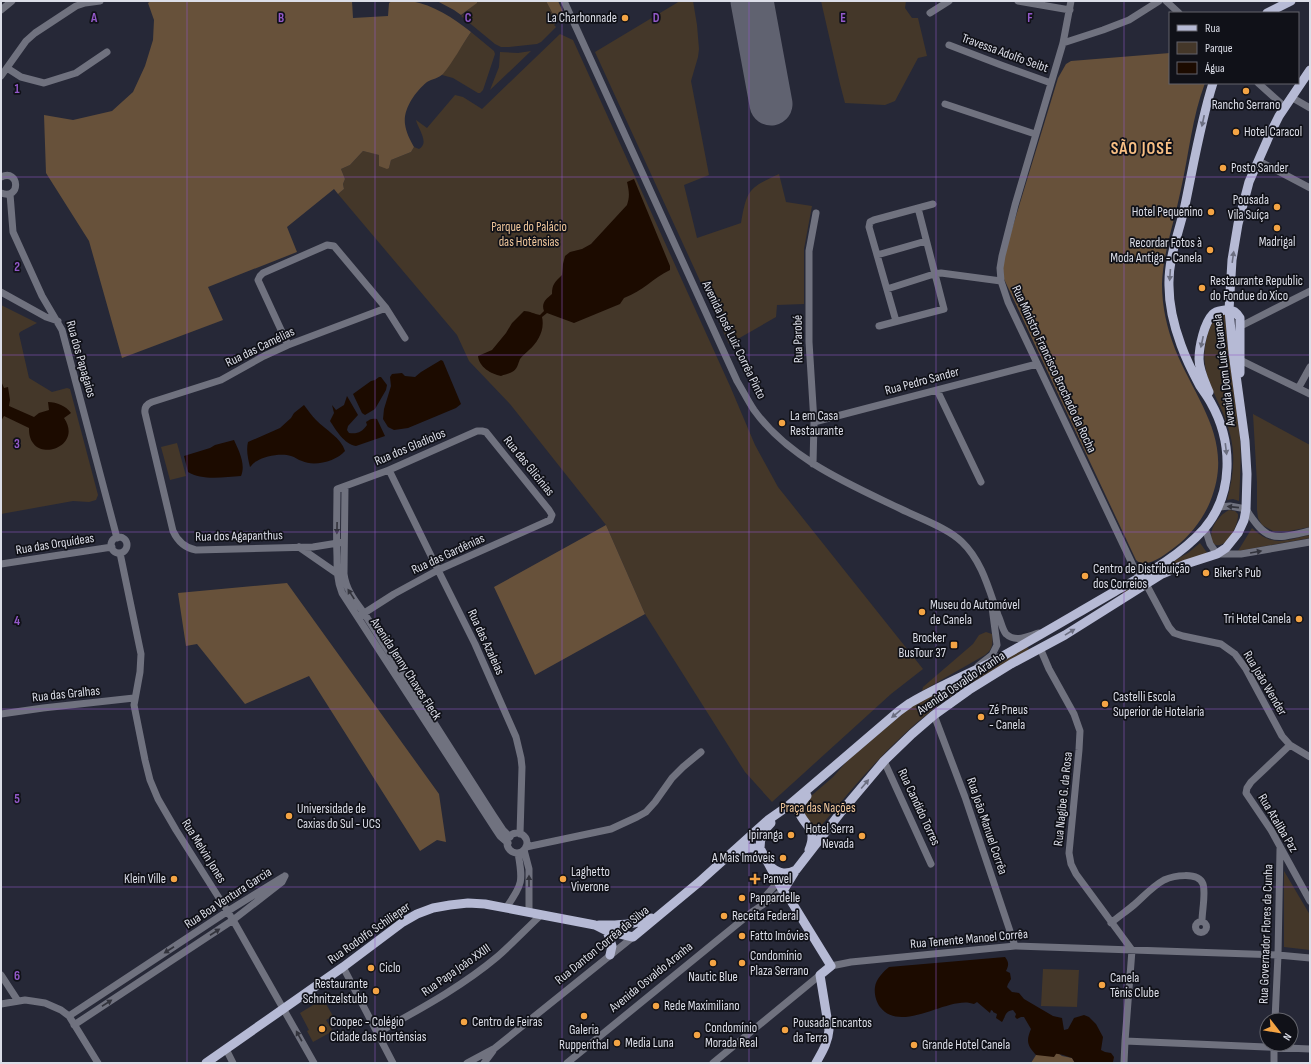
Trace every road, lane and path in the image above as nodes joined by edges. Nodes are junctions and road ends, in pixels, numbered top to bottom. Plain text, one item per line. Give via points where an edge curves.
1 (12, 1) edge
2 (100, 1) edge
3 (564, 1) edge
4 (950, 1) edge
5 (1018, 1) edge
6 (1071, 1) edge
7 (1159, 1) edge
8 (1166, 1) edge
9 (1292, 1) edge
10 (74, 4) edge
11 (1, 10) edge
12 (1070, 10) junction
13 (1178, 12) edge
14 (1269, 12) edge
15 (930, 13) dead end
16 (1063, 43) junction
17 (950, 45) dead end
18 (107, 52) dead end
19 (7, 68) junction
20 (1310, 70) edge
21 (1, 76) edge
22 (1051, 83) junction
23 (1213, 84) edge
24 (1259, 84) edge
25 (1291, 97) junction
26 (945, 104) dead end
27 (1285, 107) junction
28 (1310, 108) edge
29 (1035, 134) junction
30 (1258, 161) junction
31 (1, 177) edge
32 (1310, 188) edge
33 (1, 193) edge
34 (10, 194) junction
35 (933, 204) dead end
36 (918, 208) junction
37 (816, 214) dead end
38 (926, 241) junction
39 (877, 255) junction
40 (934, 274) junction
41 (1001, 281) junction
42 (887, 289) junction
43 (1310, 291) edge
44 (1, 292) edge
45 (42, 296) junction
46 (30, 308) junction
47 (386, 308) junction
48 (1229, 310) junction
49 (58, 321) junction
50 (896, 321) junction
51 (878, 326) dead end
52 (1241, 326) junction
53 (405, 338) dead end
54 (288, 345) junction
55 (1240, 360) junction
56 (1037, 364) junction
57 (1310, 368) edge
58 (1299, 388) junction
59 (937, 390) junction
60 (1239, 392) junction
61 (1310, 394) edge
62 (1212, 404) junction
63 (145, 408) joint
64 (814, 422) junction
65 (484, 431) joint
66 (813, 464) junction
67 (389, 470) junction
68 (981, 482) dead end
69 (345, 487) junction
70 (337, 489) joint
71 (1219, 507) junction
72 (1246, 509) junction
73 (551, 518) joint
74 (1205, 528) junction
75 (1310, 531) edge
76 (117, 538) junction
77 (340, 542) junction
78 (1310, 542) edge
79 (112, 547) junction
80 (298, 547) junction
81 (120, 553) junction
82 (1217, 554) junction
83 (1, 564) edge
84 (438, 570) junction
85 (341, 574) junction
86 (1138, 578) junction
87 (1146, 584) junction
88 (990, 593) junction
89 (1084, 610) junction
90 (361, 615) junction
91 (1046, 630) junction
92 (1040, 648) junction
93 (973, 671) junction
94 (134, 698) junction
95 (1, 714) edge
96 (934, 715) junction
97 (1290, 745) junction
98 (700, 752) dead end
99 (1310, 757) edge
100 (884, 761) junction
101 (825, 775) junction
102 (788, 806) junction
103 (841, 812) junction
104 (803, 819) junction
105 (810, 828) junction
106 (520, 834) junction
107 (509, 840) junction
108 (760, 848) junction
109 (1280, 849) junction
110 (523, 850) junction
111 (806, 858) junction
112 (723, 861) junction
113 (931, 864) dead end
114 (771, 867) junction
115 (796, 870) junction
116 (778, 882) junction
117 (783, 891) junction
118 (1310, 901) edge
119 (506, 908) junction
120 (228, 911) junction
121 (529, 912) junction
122 (752, 912) junction
123 (541, 915) junction
124 (658, 916) junction
125 (234, 920) junction
126 (1202, 921) dead end
127 (1111, 923) junction
128 (595, 925) junction
129 (607, 931) junction
130 (633, 937) junction
131 (1015, 946) junction
132 (1132, 950) junction
133 (610, 955) junction
134 (1278, 955) junction
135 (1310, 958) edge
136 (831, 966) junction
137 (343, 967) junction
138 (1, 975) edge
139 (820, 975) junction
140 (18, 1001) junction
141 (1, 1004) edge
142 (87, 1005) junction
143 (284, 1009) junction
144 (1275, 1012) edge
145 (92, 1013) junction
146 (69, 1016) junction
147 (74, 1025) junction
148 (377, 1033) junction
149 (1125, 1041) junction
150 (1259, 1045) edge
151 (495, 1048) junction
152 (1299, 1048) edge
153 (226, 1049) junction
154 (1310, 1049) edge
155 (1274, 1052) edge
156 (485, 1054) junction
157 (232, 1062) edge
158 (98, 1063) edge
159 (206, 1063) edge
160 (314, 1063) edge
161 (393, 1063) edge
162 (467, 1063) edge
163 (483, 1063) edge
164 (567, 1063) edge
165 (713, 1063) edge
166 (816, 1063) edge
167 (1124, 1063) edge
168 (1274, 1063) edge

1 - 11 street
2 - 10 street
3 - 66 street, Avenida José Luiz Corrêa Pinto via 737,381 764,423
4 - 15 street
5 - 12 street
6 - 12 street, Rua Ministro Francisco Brochado da Rocha
7 - 16 street via 1129,20
8 - 13 street
9 - 14 main road
10 - 19 street via 29,38
12 - 16 street, Rua Ministro Francisco Brochado da Rocha
16 - 22 street, Rua Ministro Francisco Brochado da Rocha
17 - 22 street, Travessa Adolfo Seibt
18 - 19 street via 76,73 44,83 21,77
19 - 21 street
20 - 25 main road, Avenida Dom Luís Guanela
22 - 29 street, Rua Ministro Francisco Brochado da Rocha
23 -> 62 main road, Avenida Dom Luís Guanela via 1170,262 1169,285 1174,325 1200,386
24 - 27 street
25 - 27 main road, Avenida Dom Luís Guanela
25 - 28 street
26 - 29 street
27 - 30 main road, Avenida Dom Luís Guanela
29 - 41 street, Rua Ministro Francisco Brochado da Rocha via 1002,256
30 - 32 street
48 -> 30 main road, Avenida Dom Luís Guanela via 1232,260 1238,224 1249,182
31 - 34 street, Rua dos Papagaios via 10,176 15,180 16,186
33 - 34 street
34 - 45 street, Rua dos Papagaios via 13,232
35 - 36 street
36 - 38 street
36 - 39 street via 870,222 869,227
37 - 64 street, Rua Parobé via 809,252 809,342
38 - 39 street
38 - 40 street
39 - 42 street
40 - 41 street
40 - 42 street
40 - 50 street via 944,309
41 - 56 street, Rua Ministro Francisco Brochado da Rocha
42 - 50 street
43 - 52 street
44 - 46 street
45 - 46 street via 38,305
45 - 49 street, Rua dos Papagaios
46 - 49 street
47 - 53 street
47 - 54 street, Rua das Camélias
47 - 54 street via 334,246 327,245 263,273 258,280
48 - 52 main road via 1238,313
48 - 60 main road, Avenida Dom Luís Guanela
48 -> 62 main road via 1218,311 1212,315 1200,345 1200,368
49 - 76 street, Rua dos Papagaios
50 - 51 street
52 - 55 main road
54 - 63 street, Rua das Camélias via 221,380 152,402
55 - 58 street
55 - 60 main road
56 - 59 street, Rua Pedro Sander
56 - 86 street, Rua Ministro Francisco Brochado da Rocha
57 - 58 street
58 - 61 street
59 - 64 street, Rua Pedro Sander
59 - 68 street
60 - 72 main road, Avenida Dom Luís Guanela via 1247,474
62 -> 71 main road, Avenida Dom Luís Guanela via 1227,448 1226,483
63 - 80 street, Rua dos Agapanthus via 173,531 180,543 196,550
64 - 66 street, Rua Parobé
65 - 67 street, Rua dos Gladiolos
65 - 73 street, Rua das Glicínias via 490,435 549,510
66 - 88 street, Avenida José Luiz Corrêa Pinto via 844,482 954,535 968,548 980,566
67 - 69 street, Rua dos Gladiolos
67 - 84 street, Rua das Azaleias
69 - 70 street, Rua dos Gladiolos
69 - 77 street, Avenida Jenny Chaves Fleck
70 -> 77 street, Avenida Jenny Chaves Fleck
72 -> 71 street
71 - 74 main road, Avenida Dom Luís Guanela
72 - 75 street via 1260,528 1270,536
72 - 82 main road, Avenida Dom Luís Guanela via 1238,533 1226,548
73 - 84 street, Rua das Gardênias
74 - 82 street via 1210,544
74 - 86 main road via 1177,554
76 - 79 street via 113,541
76 - 81 street via 125,540 127,545
77 - 80 street, Rua dos Agapanthus
77 - 85 street, Avenida Jenny Chaves Fleck
82 -> 78 street via 1242,554
79 - 81 street
79 - 83 street, Rua das Orquídeas
80 - 85 street
81 - 94 street via 141,654
82 - 87 main road, Avenida Osvaldo Aranha via 1175,568
84 - 90 street, Rua das Gardênias
84 - 106 street, Rua das Azaleias via 475,644 516,737 522,767
85 - 90 street, Avenida Jenny Chaves Fleck
86 - 89 main road
92 -> 87 main road, Avenida Osvaldo Aranha
87 - 97 street, Rua João Wender via 1174,633 1221,644 1235,654 1246,669 1282,736
88 - 91 street, Avenida José Luiz Corrêa Pinto via 1004,632 1008,636 1019,639
88 - 93 street, Avenida José Luiz Corrêa Pinto via 997,645 992,655
89 - 91 main road
89 - 92 main road via 1044,638 1039,644
90 - 107 street, Avenida Jenny Chaves Fleck via 496,830 500,836
91 - 93 main road
92 - 96 main road, Avenida Osvaldo Aranha via 969,690
92 - 127 street, Rua Nagibe G. da Rosa via 1080,731 1069,853 1071,864
93 -> 101 main road via 910,703
94 - 95 street, Rua das Gralhas
94 - 120 street, Rua Melvin Jones via 138,729 150,780 158,799
96 - 100 main road, Avenida Osvaldo Aranha
96 - 131 street, Rua João Manuel Corrêa
97 - 99 street, Rua João Wender
97 - 109 street, Rua Ataliba Paz via 1251,782 1246,791
98 - 110 street via 672,778 646,812 637,817 611,829
103 -> 100 main road, Avenida Osvaldo Aranha
100 - 113 street, Rua Candido Torres
101 - 102 main road
101 - 104 main road via 799,806 798,810
102 - 104 main road
102 - 108 main road via 764,832
102 - 112 main road, Rua Danton Corrêa da Silva via 764,823
103 - 105 main road via 822,830
103 - 111 main road, Avenida Osvaldo Aranha
104 - 105 main road
105 - 111 main road via 813,838
106 - 107 street via 513,834
106 - 110 street via 526,839
107 - 110 street via 508,846 512,851
108 - 112 main road, Rua Danton Corrêa da Silva via 736,852
108 - 114 main road
109 - 118 street, Rua Ataliba Paz
109 - 134 street, Rua Governador Flores da Cunha
110 - 119 street via 521,884
121 -> 110 street via 529,869
111 - 115 main road, Avenida Osvaldo Aranha
112 - 124 main road, Rua Danton Corrêa da Silva
114 - 115 main road via 782,874
114 - 116 main road
115 - 117 main road, Avenida Osvaldo Aranha
116 - 117 main road
116 - 122 street, Avenida Osvaldo Aranha
117 - 122 street, Avenida Osvaldo Aranha
117 - 136 main road
119 - 121 main road, Rua Rodolfo Schilieper
119 - 137 main road, Rua Rodolfo Schilieper via 468,903 433,908 403,922
120 - 125 street, Rua Melvin Jones
120 - 125 street, Rua Boa Ventura Garcia via 284,876 282,882
120 -> 142 street, Rua Boa Ventura Garcia
121 - 123 main road, Rua Rodolfo Schilieper
122 - 164 street, Avenida Osvaldo Aranha
123 - 128 main road, Rua Rodolfo Schilieper
123 - 148 street, Rua Papa João XXIII via 497,957 460,985
124 - 128 main road, Rua Rodolfo Schilieper via 629,924
124 - 130 main road, Rua Danton Corrêa da Silva
125 - 143 street, Rua Melvin Jones
145 -> 125 street, Rua Boa Ventura Garcia
126 - 127 street via 1204,889 1202,883 1189,875 1165,880
127 - 132 street, Rua Nagibe G. da Rosa
128 - 129 main road, Rua Rodolfo Schilieper
129 - 130 main road, Rua Rodolfo Schilieper
129 - 133 main road via 612,946
130 - 133 street, Rua Danton Corrêa da Silva
131 - 132 street, Rua Tenente Manoel Corrêa
131 - 136 street, Rua Tenente Manoel Corrêa
132 - 134 street, Rua Tenente Manoel Corrêa
132 - 149 street
133 - 151 street, Rua Danton Corrêa da Silva
134 - 135 street, Rua Tenente Manoel Corrêa
134 - 144 street, Rua Governador Flores da Cunha
136 - 139 main road, Rua Tenente Manoel Corrêa
137 - 143 main road, Rua Rodolfo Schilieper
137 - 148 street
138 - 140 street
139 - 165 street, Rua Tenente Manoel Corrêa
139 - 166 main road via 829,1030 828,1038
140 - 141 street
140 - 146 street via 45,1004
142 - 145 street
142 - 146 street, Rua Boa Ventura Garcia
143 - 153 main road, Rua Rodolfo Schilieper
160 -> 143 street, Rua Melvin Jones
145 - 147 street, Rua Boa Ventura Garcia
146 - 147 street
147 - 158 street
148 - 161 street
149 - 150 street
149 - 167 street
151 - 156 street, Rua Danton Corrêa da Silva
151 - 163 street, Rua Danton Corrêa da Silva
152 - 154 street
153 - 157 street
153 - 159 main road, Rua Rodolfo Schilieper
155 - 168 street
156 - 162 street, Rua Danton Corrêa da Silva
156 - 163 street

